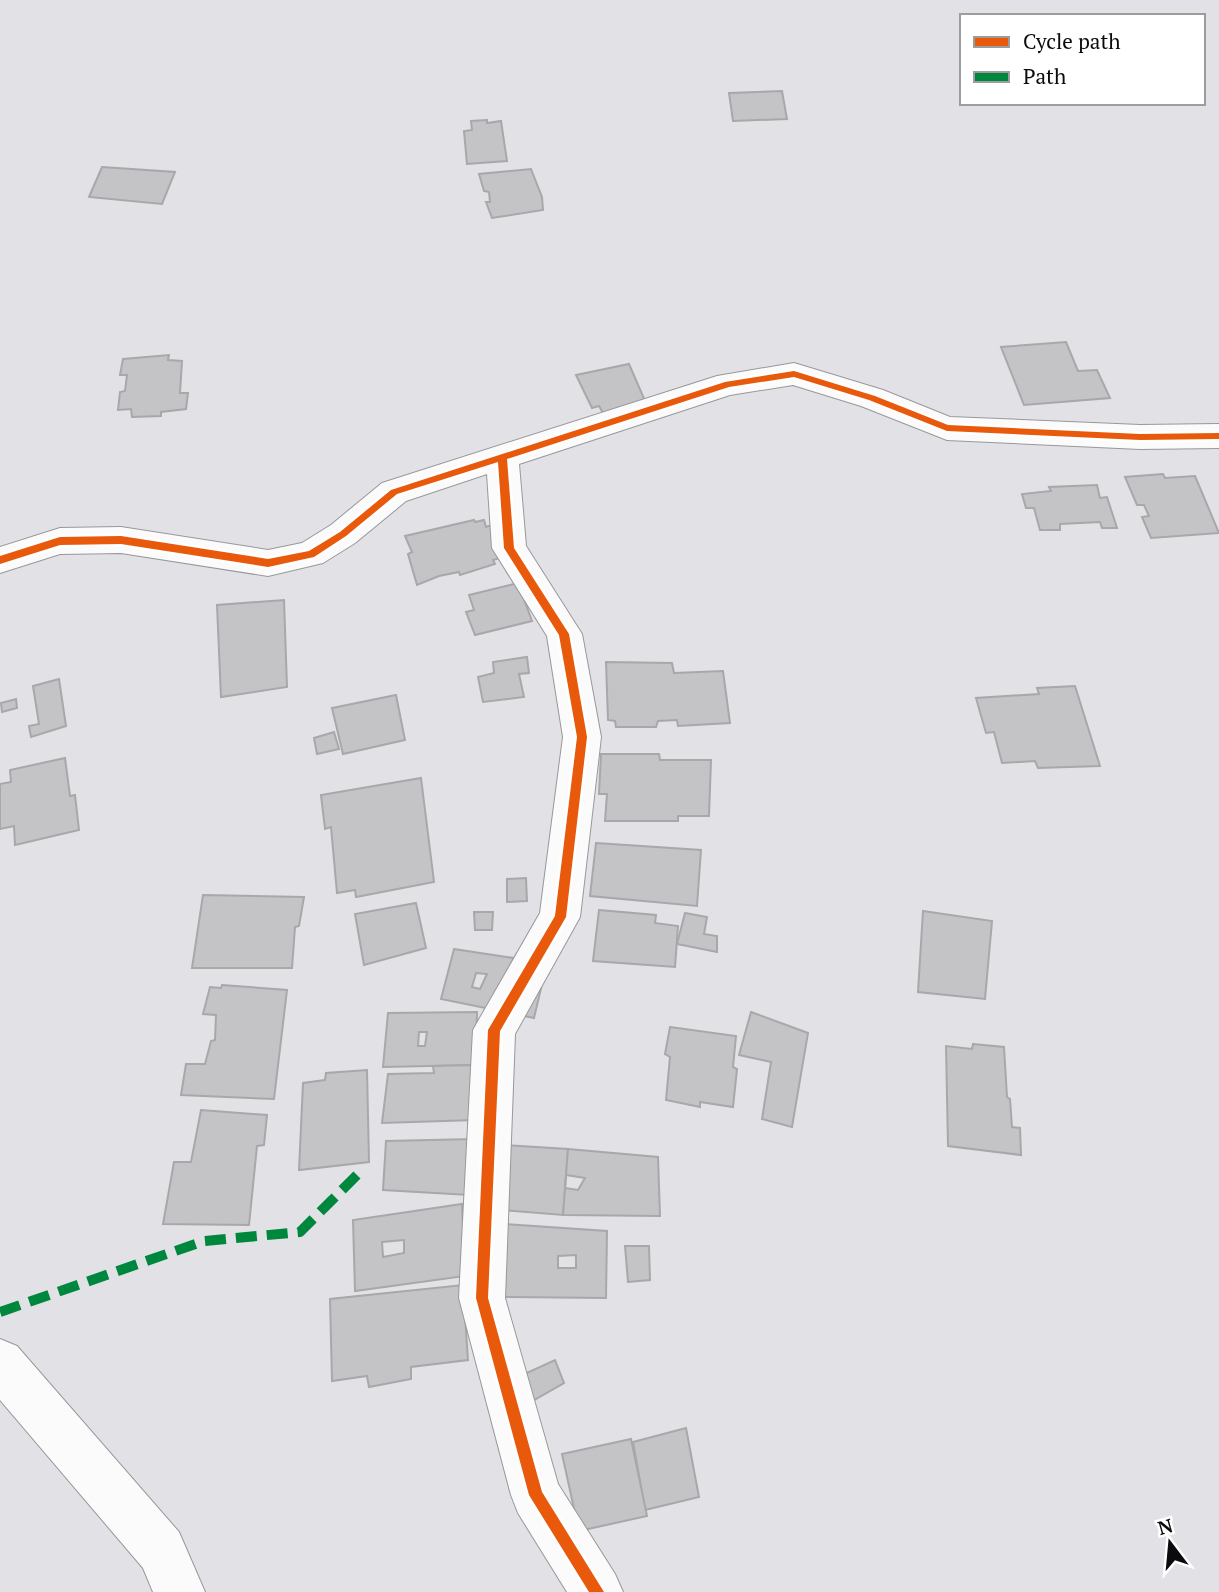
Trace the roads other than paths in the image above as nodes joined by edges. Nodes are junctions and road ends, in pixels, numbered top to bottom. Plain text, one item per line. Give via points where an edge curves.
1 (1219, 436) edge
2 (502, 456) junction
3 (0, 560) edge
4 (0, 1363) edge
5 (179, 1592) edge
6 (597, 1592) edge

1 - 2 street via 1140,438 947,428 794,374 728,384
2 - 3 street via 394,492 311,554 268,563 121,540 60,541
2 - 6 street via 509,548 564,634 582,737 560,917 494,1030 482,1298 536,1495
4 - 5 street via 161,1550

